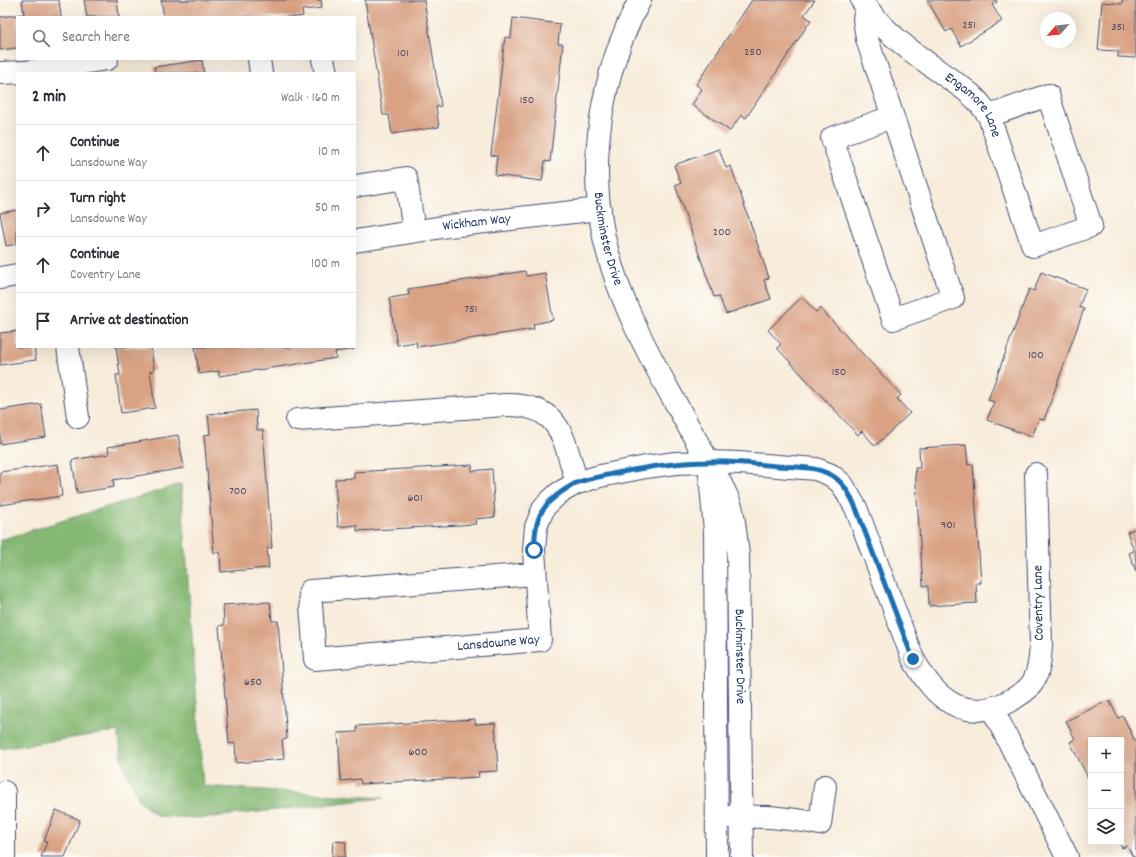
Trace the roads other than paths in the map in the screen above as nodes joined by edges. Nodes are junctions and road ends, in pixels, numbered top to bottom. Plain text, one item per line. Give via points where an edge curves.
1 (640, 0) edge
2 (864, 4) edge
3 (101, 60) edge
4 (259, 60) edge
5 (324, 60) edge
6 (16, 72) edge
7 (25, 72) edge
8 (261, 72) edge
9 (326, 72) edge
10 (0, 73) edge
11 (989, 116) junction
12 (892, 117) junction
13 (356, 186) edge
14 (600, 209) junction
15 (414, 231) junction
16 (356, 240) edge
17 (16, 275) edge
18 (0, 278) edge
19 (68, 348) edge
20 (78, 417) dead end
21 (297, 420) dead end
22 (708, 462) junction
23 (1036, 474) dead end
24 (577, 483) junction
25 (534, 574) junction
26 (992, 708) junction
27 (825, 786) dead end
28 (4, 792) dead end
29 (741, 816) junction
30 (717, 817) junction
31 (4, 857) edge
32 (717, 857) edge
33 (742, 857) edge
34 (1067, 857) edge

1 - 14 street, Buckminster Drive via 625,30 608,80 599,145
2 - 11 street, Engamore Lane via 891,35 975,97
2 - 12 street via 867,39
3 - 7 street
4 - 8 street
5 - 9 street
6 - 10 street
11 - 11 street, Engamore Lane via 1033,246 1091,226 1048,95
12 - 12 street via 832,138 893,319 953,298
13 - 15 street via 406,178
14 - 15 street, Wickham Way
14 - 22 street, Buckminster Drive via 604,238 624,301 658,371
15 - 16 street, Wickham Way
17 - 18 street
19 - 20 street
21 - 24 street via 505,405 527,407 547,414 555,423
22 - 24 street, Lansdowne Way via 646,467
22 - 26 street, Coventry Lane via 739,462 816,469 831,475 842,484 856,508 913,659 922,675 934,690 961,708
22 - 29 street, Buckminster Drive via 732,509 738,555
22 - 30 street, Buckminster Drive via 715,531
23 - 26 street, Coventry Lane via 1040,666 1034,681 1022,693
24 - 25 street, Lansdowne Way via 544,507 536,527
25 - 25 street, Lansdowne Way via 310,591 315,658 540,640
26 - 34 street
27 - 29 street via 820,824 790,818
28 - 31 street
29 - 30 street
29 - 33 street, Buckminster Drive
30 - 32 street, Buckminster Drive

